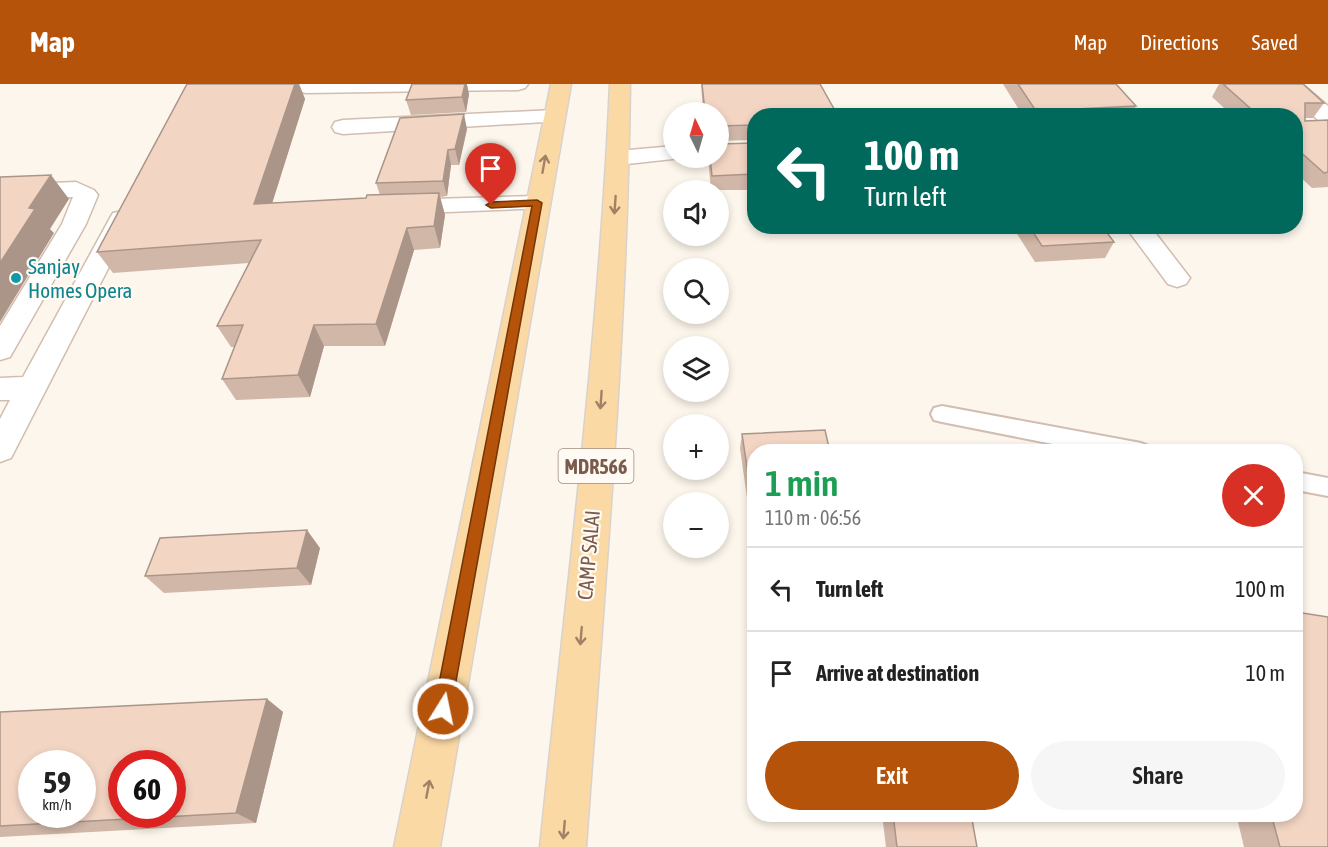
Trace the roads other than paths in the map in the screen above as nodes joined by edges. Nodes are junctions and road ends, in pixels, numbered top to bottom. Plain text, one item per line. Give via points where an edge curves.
1 (518, 84) edge
2 (561, 84) edge
3 (620, 84) edge
4 (1290, 84) edge
5 (306, 87) dead end
6 (554, 116) junction
7 (1328, 117) edge
8 (343, 127) dead end
9 (663, 154) edge
10 (618, 158) junction
11 (0, 192) edge
12 (137, 193) edge
13 (537, 203) junction
14 (376, 208) edge
15 (120, 221) junction
16 (74, 224) junction
17 (1143, 234) edge
18 (1178, 278) dead end
19 (0, 350) edge
20 (33, 388) junction
21 (0, 389) edge
22 (942, 414) dead end
23 (1099, 444) edge
24 (0, 449) edge
25 (1303, 482) edge
26 (1328, 487) edge
27 (417, 847) edge
28 (563, 847) edge

1 - 5 street
2 - 6 main road
3 - 10 main road, CAMP SALAI / MDR566
4 - 7 street
6 - 8 street
13 -> 6 main road
9 - 10 street
10 -> 28 main road, CAMP SALAI / MDR566 via 601,410
11 - 16 street via 76,189 86,195
12 - 15 street
13 - 14 street
27 -> 13 main road
15 - 16 street
15 - 20 street
16 - 19 street
17 - 18 street
20 - 21 street
20 - 24 street
22 - 23 lane
25 - 26 lane

